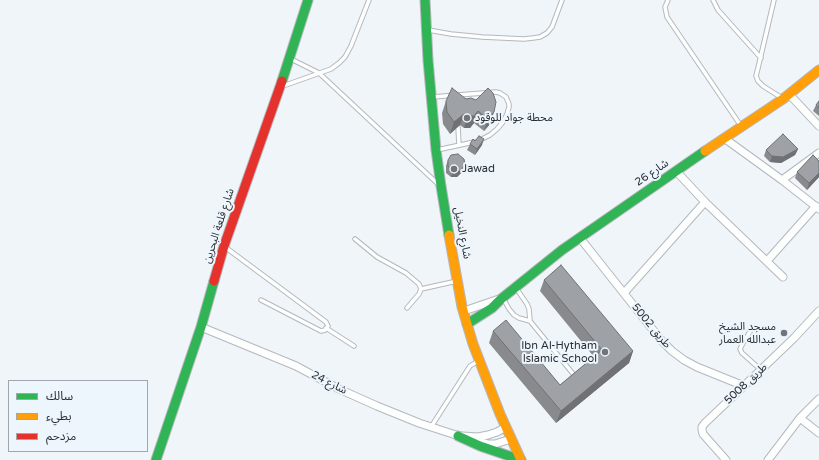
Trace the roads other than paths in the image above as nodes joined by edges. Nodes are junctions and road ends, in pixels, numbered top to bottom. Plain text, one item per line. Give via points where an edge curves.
1 (308, 0) edge
2 (369, 0) edge
3 (425, 0) edge
4 (562, 0) edge
5 (668, 0) edge
6 (713, 0) edge
7 (774, 0) edge
8 (427, 30) junction
9 (290, 58) junction
10 (761, 58) junction
11 (819, 70) edge
12 (319, 73) junction
13 (280, 87) junction
14 (457, 95) junction
15 (786, 96) junction
16 (432, 97) junction
17 (457, 101) edge
18 (819, 126) edge
19 (458, 127) edge
20 (741, 127) junction
21 (724, 138) junction
22 (459, 145) junction
23 (436, 150) junction
24 (819, 153) edge
25 (676, 171) junction
26 (782, 180) junction
27 (441, 186) junction
28 (705, 202) junction
29 (818, 208) edge
30 (580, 238) junction
31 (355, 239) dead end
32 (224, 246) junction
33 (767, 261) junction
34 (783, 277) dead end
35 (458, 280) junction
36 (515, 288) junction
37 (421, 289) junction
38 (624, 293) junction
39 (502, 298) junction
40 (261, 300) dead end
41 (407, 308) dead end
42 (464, 311) junction
43 (819, 311) edge
44 (530, 321) junction
45 (467, 324) junction
46 (201, 326) junction
47 (326, 328) junction
48 (752, 330) dead end
49 (354, 346) dead end
50 (480, 362) junction
51 (761, 370) junction
52 (574, 375) edge
53 (744, 386) junction
54 (819, 399) edge
55 (800, 418) junction
56 (431, 427) junction
57 (506, 427) junction
58 (819, 433) edge
59 (458, 436) junction
60 (512, 438) junction
61 (156, 460) edge
62 (521, 460) edge
63 (726, 460) edge
64 (768, 460) edge

1 - 9 street, شارع قلعة البحرين
2 - 12 lane via 345,57 330,69
3 - 8 street, شارع النخيل
4 - 8 lane via 552,27 540,37 482,37
5 - 20 lane via 665,7 666,16
6 - 10 lane via 718,10
7 - 10 lane
8 - 16 street, شارع النخيل
9 - 12 lane
9 - 13 street, شارع قلعة البحرين
10 - 15 lane via 756,76 758,81 763,86
11 - 15 street, شارع 26
12 - 13 lane
12 - 27 lane
13 - 32 street, شارع قلعة البحرين
14 - 16 lane
14 - 17 lane
14 - 22 lane via 496,92 506,97 510,107 503,122 490,135
15 - 18 street
15 - 20 street, شارع 26
16 - 23 street, شارع النخيل
19 - 22 lane
20 - 21 street, شارع 26
21 - 25 street, شارع 26
21 - 26 street
22 - 23 lane
23 - 27 street, شارع النخيل
24 - 26 street
25 - 28 street
25 - 30 street, شارع 26
26 - 29 street
27 - 35 street, شارع النخيل
28 - 33 street
28 - 38 street
29 - 33 street
30 - 36 street, شارع 26
30 - 38 street, طريق 5002
31 - 37 lane via 378,257 412,277
32 - 46 street, شارع قلعة البحرين
32 - 47 lane via 326,322
33 - 34 street
35 - 37 lane
35 - 42 street, شارع النخيل
36 - 39 street, شارع 26
36 - 44 lane via 527,304
37 - 41 lane
38 - 53 street, طريق 5002 via 672,351 697,367
39 - 42 street, شارع 26
39 - 44 lane via 514,315
39 - 45 street, شارع 26 via 492,308
40 - 47 lane via 321,330
42 - 45 street, شارع النخيل
43 - 51 street, طريق 5008
44 - 52 lane
45 - 50 street, شارع النخيل
46 - 56 street, شارع 24 via 296,366 377,406
46 - 61 street, شارع قلعة البحرين
47 - 49 lane
48 - 51 lane via 740,349
50 - 56 lane via 470,366
50 - 57 street, شارع النخيل
51 - 53 street, طريق 5008
53 - 63 street, طريق 5008 via 702,427 703,434
54 - 55 street
55 - 58 street
55 - 64 street
56 - 59 street, شارع 24
57 - 59 street, شارع 24 via 478,437
57 - 60 street, شارع النخيل
59 - 60 street, شارع 24 via 488,444
59 - 62 street
60 - 62 street, شارع النخيل

